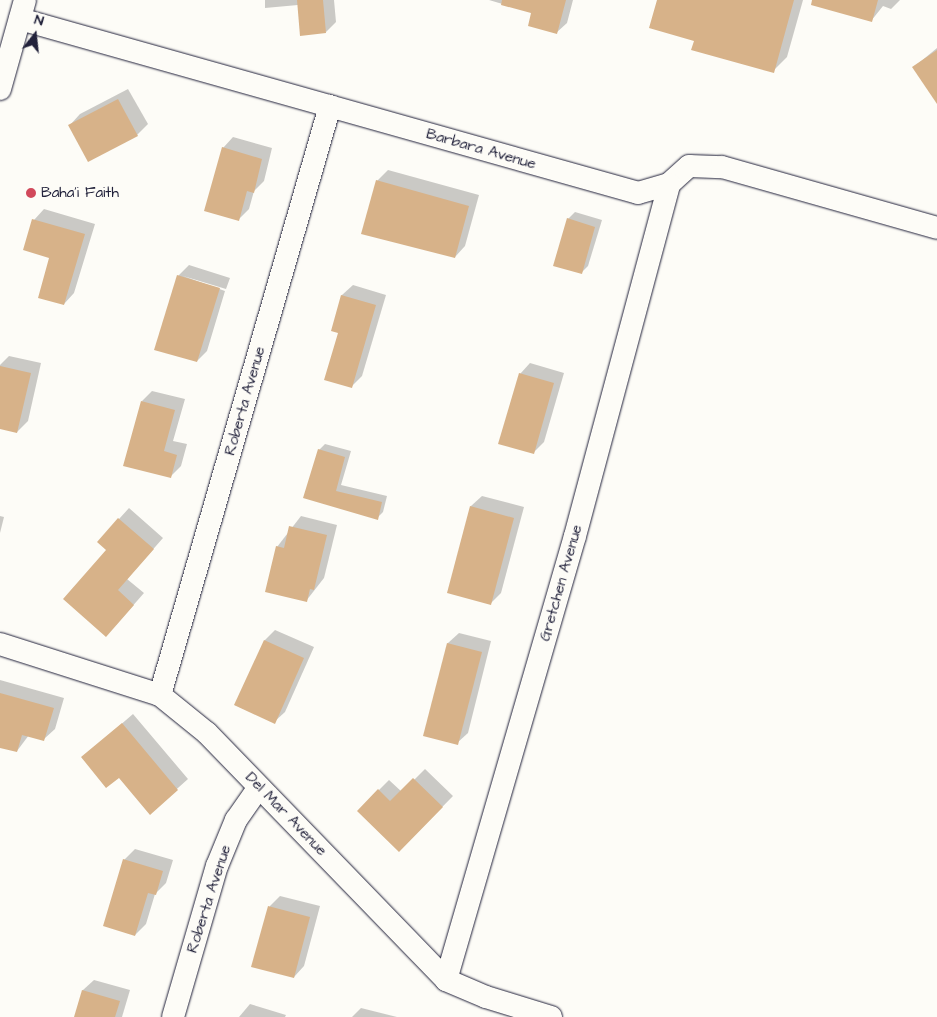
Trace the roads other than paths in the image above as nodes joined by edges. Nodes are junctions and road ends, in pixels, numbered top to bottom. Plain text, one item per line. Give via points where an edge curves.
1 (23, 9) edge
2 (0, 89) edge
3 (330, 106) junction
4 (670, 184) junction
5 (937, 228) edge
6 (0, 644) edge
7 (160, 695) junction
8 (259, 787) junction
9 (446, 980) junction
10 (172, 1017) edge
11 (551, 1017) edge

1 - 2 street
1 - 3 street, Barbara Avenue
3 - 4 street, Barbara Avenue via 638,193
3 - 7 street, Roberta Avenue
4 - 5 street, Barbara Avenue via 689,166 722,167
4 - 9 street, Gretchen Avenue via 575,536
6 - 7 street, Del Mar Avenue
7 - 8 street, Del Mar Avenue via 207,733
8 - 9 street, Del Mar Avenue
8 - 10 street, Roberta Avenue via 236,820 217,866
9 - 11 street, Del Mar Avenue via 486,997

